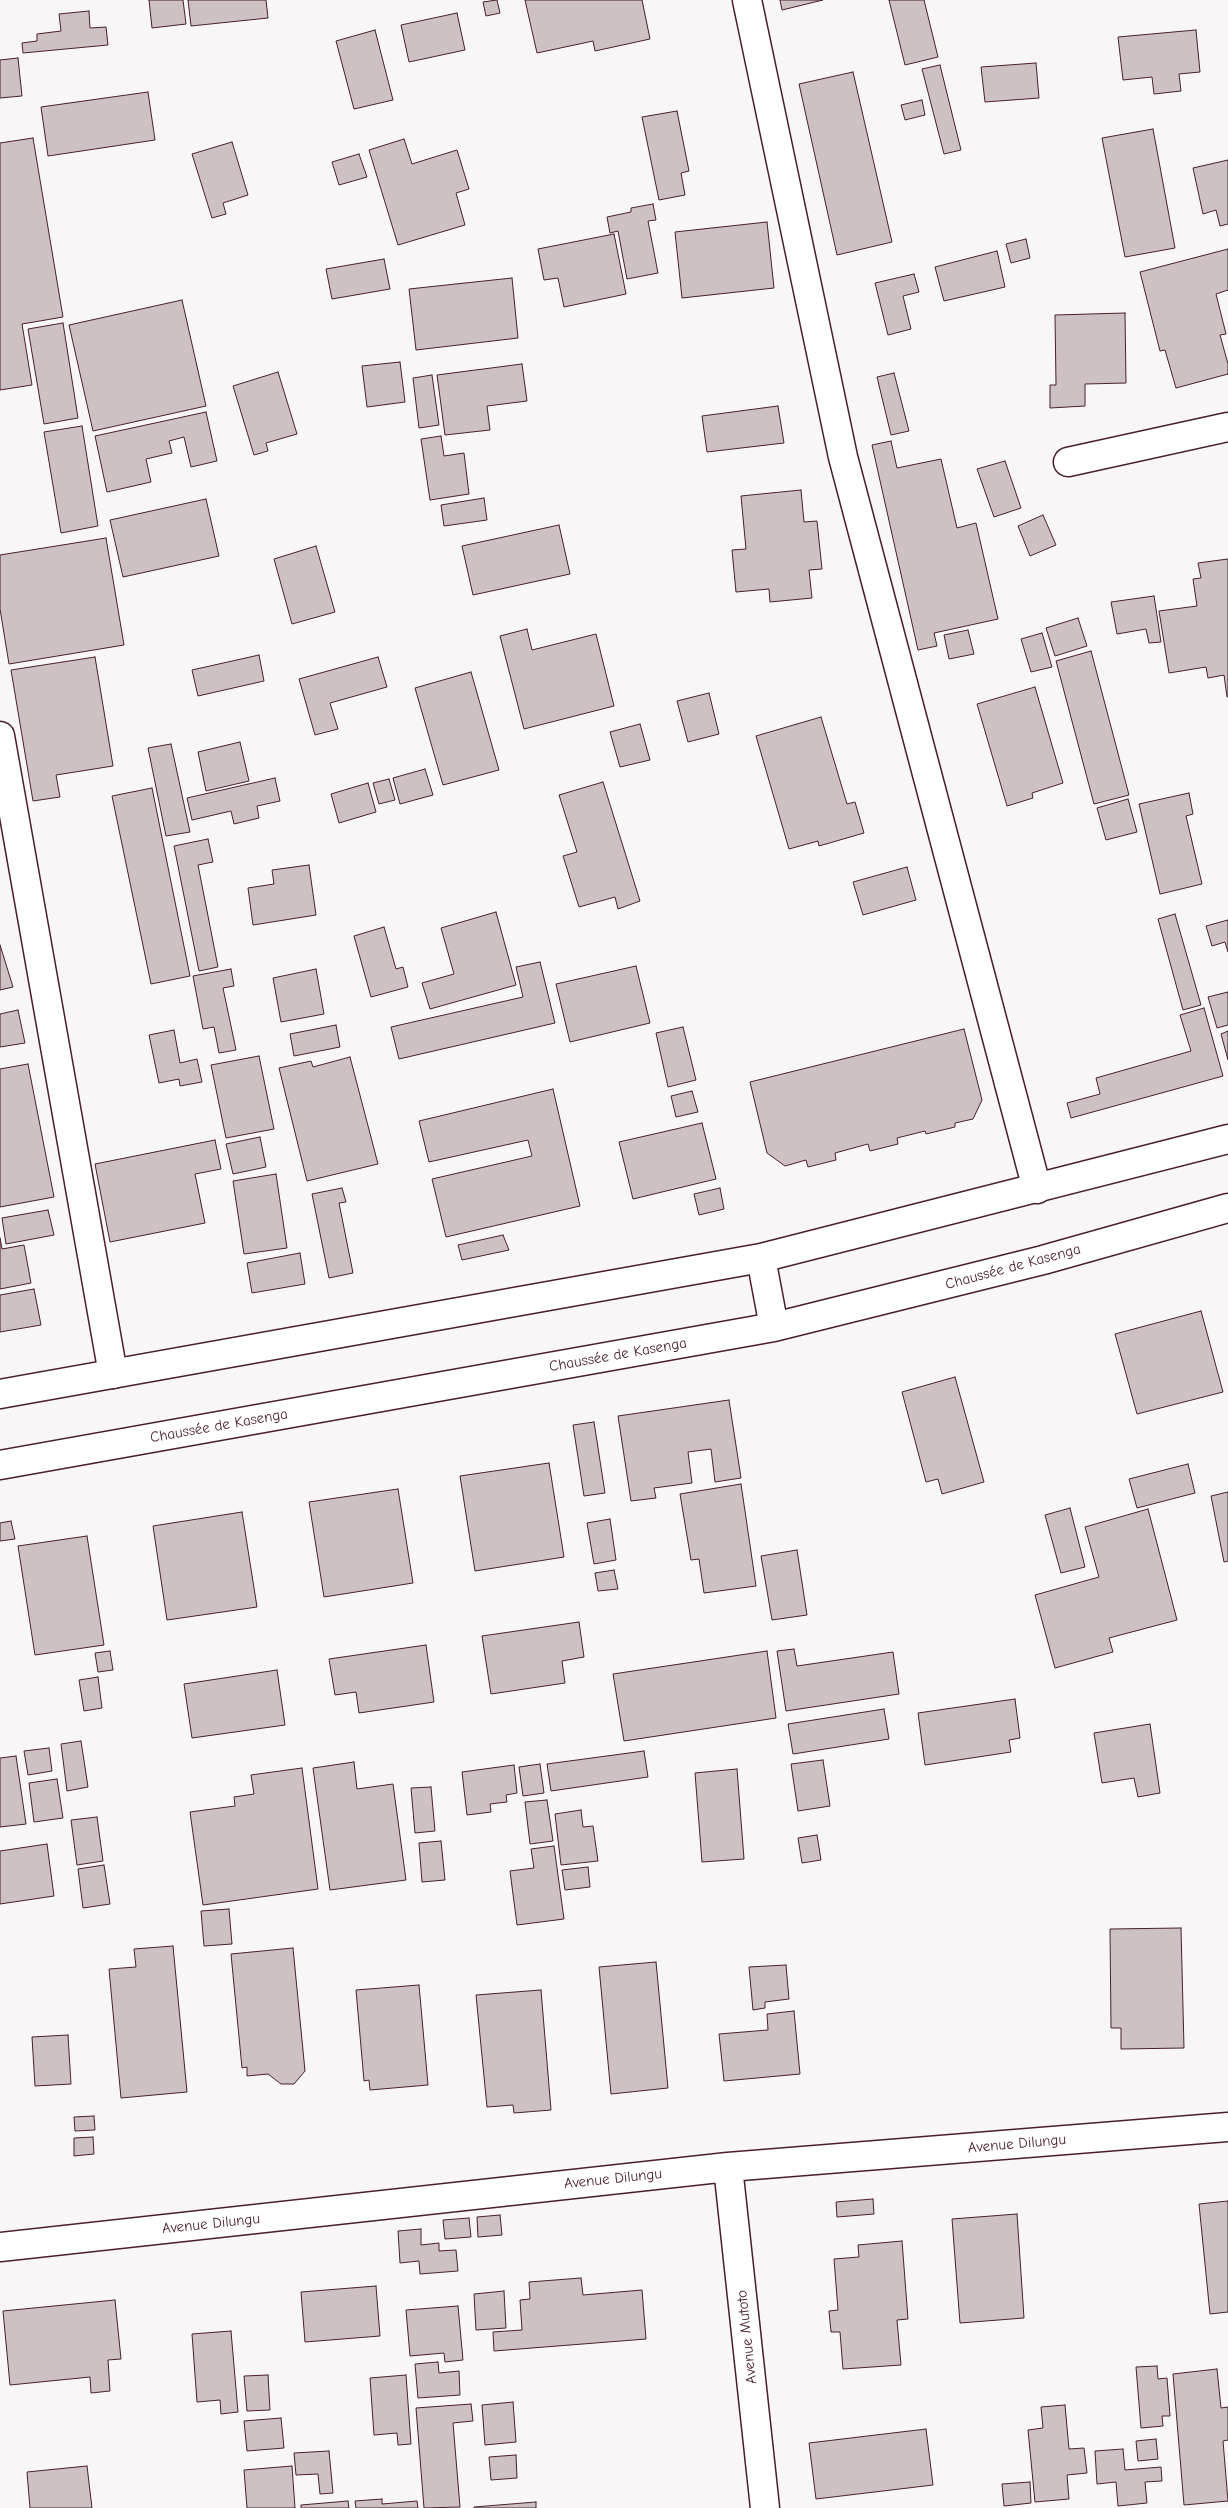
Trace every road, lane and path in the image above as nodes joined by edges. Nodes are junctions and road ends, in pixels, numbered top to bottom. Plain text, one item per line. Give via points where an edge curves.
1 (747, 0) edge
2 (1228, 427) edge
3 (1068, 462) dead end
4 (0, 736) edge
5 (1228, 1139) edge
6 (1037, 1189) junction
7 (1228, 1208) edge
8 (762, 1258) junction
9 (774, 1327) junction
10 (113, 1374) junction
11 (0, 1394) edge
12 (0, 1465) edge
13 (1228, 2127) edge
14 (728, 2167) junction
15 (0, 2247) edge
16 (766, 2508) edge

1 - 6 street via 844,457
2 - 3 street
4 - 10 street
5 - 6 street
6 - 8 street
7 - 9 street, Chaussée de Kasenga via 1042,1260
8 - 9 street
8 - 10 street
9 - 12 street, Chaussée de Kasenga
10 - 11 street
13 - 14 street, Avenue Dilungu
14 - 15 street, Avenue Dilungu
14 - 16 street, Avenue Mutoto

